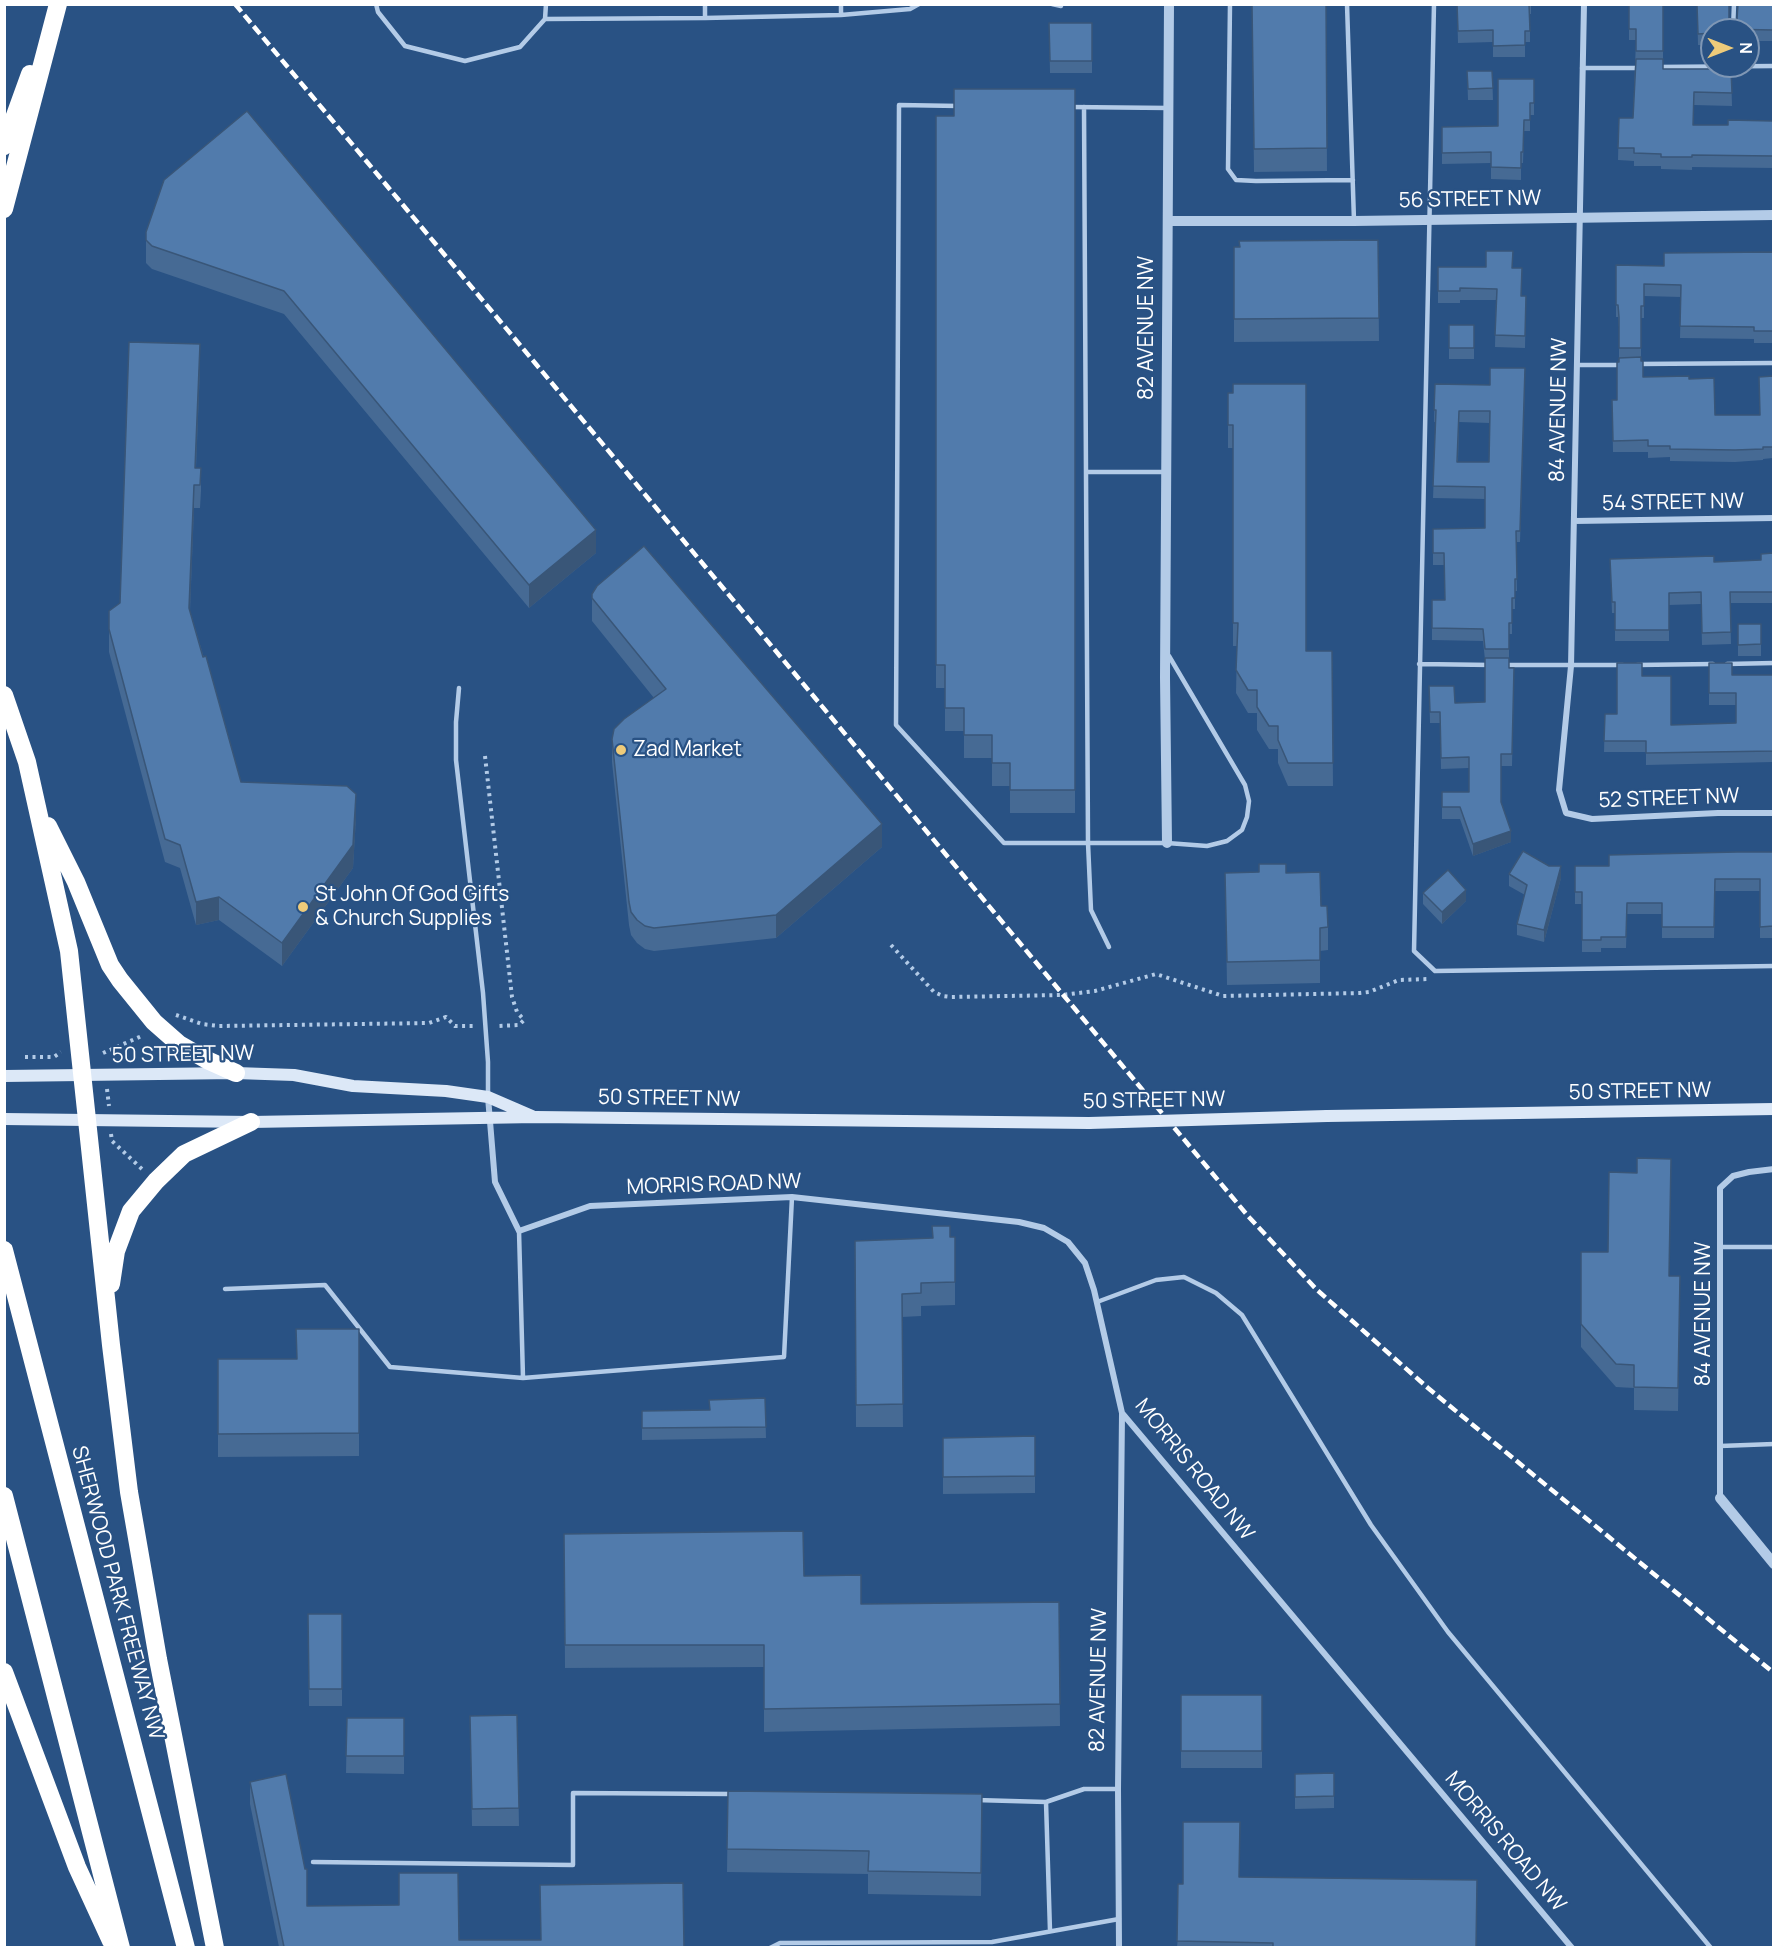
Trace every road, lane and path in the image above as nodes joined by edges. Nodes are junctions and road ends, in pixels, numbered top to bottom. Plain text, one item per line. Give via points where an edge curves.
1 (57, 4) edge
2 (376, 4) edge
3 (546, 4) edge
4 (705, 4) edge
5 (841, 4) edge
6 (919, 4) edge
7 (1052, 4) edge
8 (1169, 4) edge
9 (1230, 4) edge
10 (1347, 4) edge
11 (1434, 4) edge
12 (1584, 4) edge
13 (1061, 6) edge
14 (841, 15) junction
15 (705, 18) junction
16 (545, 19) junction
17 (1700, 66) edge
18 (1582, 68) junction
19 (969, 106) edge
20 (1061, 107) edge
21 (1084, 107) junction
22 (1168, 108) junction
23 (4, 146) edge
24 (1353, 180) junction
25 (4, 209) edge
26 (1773, 215) edge
27 (1580, 218) junction
28 (1430, 220) junction
29 (1168, 221) junction
30 (1354, 221) junction
31 (1773, 363) edge
32 (1635, 364) edge
33 (1577, 365) junction
34 (1623, 365) edge
35 (1086, 472) junction
36 (1166, 472) junction
37 (1773, 518) edge
38 (1574, 521) junction
39 (1166, 651) junction
40 (1773, 663) edge
41 (1419, 664) junction
42 (1714, 664) edge
43 (1726, 664) edge
44 (1571, 666) junction
45 (459, 688) dead end
46 (4, 695) edge
47 (485, 756) dead end
48 (38, 808) junction
49 (1566, 813) joint
50 (1773, 813) edge
51 (1088, 843) junction
52 (1167, 843) junction
53 (891, 945) dead end
54 (1109, 947) dead end
55 (1773, 966) edge
56 (1434, 979) dead end
57 (486, 1026) junction
58 (160, 1028) junction
59 (62, 1051) dead end
60 (103, 1053) dead end
61 (25, 1057) dead end
62 (236, 1073) junction
63 (82, 1075) junction
64 (4, 1076) edge
65 (488, 1097) junction
66 (1773, 1109) edge
67 (536, 1117) junction
68 (4, 1119) edge
69 (488, 1119) junction
70 (87, 1120) junction
71 (251, 1122) junction
72 (1773, 1169) edge
73 (792, 1197) junction
74 (519, 1231) junction
75 (1720, 1247) junction
76 (1773, 1247) edge
77 (4, 1250) edge
78 (225, 1289) dead end
79 (1097, 1302) junction
80 (108, 1310) junction
81 (523, 1378) junction
82 (1122, 1413) junction
83 (1773, 1444) edge
84 (1720, 1446) junction
85 (4, 1496) edge
86 (1720, 1498) joint
87 (1773, 1564) edge
88 (4, 1672) edge
89 (1118, 1789) junction
90 (739, 1794) edge
91 (975, 1800) edge
92 (1046, 1802) junction
93 (313, 1862) dead end
94 (1119, 1919) junction
95 (1050, 1931) junction
96 (114, 1947) edge
97 (121, 1947) edge
98 (186, 1947) edge
99 (215, 1947) edge
100 (770, 1947) edge
101 (1119, 1947) edge
102 (1572, 1947) edge
103 (1711, 1947) edge

1 - 23 highway
1 - 25 highway
2 - 16 lane via 405,46 465,62 520,47
3 - 16 lane
4 - 15 lane
5 - 14 lane
6 - 14 lane via 910,9
7 - 13 lane
8 - 22 street, 82 AVENUE NW
9 - 24 lane via 1228,169 1236,180
10 - 24 lane
11 - 28 lane
12 - 18 street, 84 AVENUE NW
14 - 15 lane
15 - 16 lane
17 - 18 lane
18 - 27 street, 84 AVENUE NW
19 - 51 lane via 899,105 896,725 1004,843
20 - 21 lane
21 - 22 lane
21 - 35 lane
22 - 29 street, 82 AVENUE NW
24 - 30 lane
26 - 27 street, 56 STREET NW
27 - 28 street, 56 STREET NW
27 - 33 street, 84 AVENUE NW
28 - 30 street, 56 STREET NW
28 - 41 lane
29 - 30 street, 56 STREET NW
29 - 36 street, 82 AVENUE NW
31 - 32 lane
33 - 34 lane
33 - 38 street, 84 AVENUE NW
35 - 36 lane
35 - 51 lane
36 - 39 street, 82 AVENUE NW
37 - 38 street, 54 STREET NW
38 - 44 street, 84 AVENUE NW
39 - 52 street, 82 AVENUE NW
39 - 52 lane via 1245,785 1249,801 1242,830 1227,841 1207,846
40 - 43 lane
41 - 44 lane
41 - 55 lane via 1414,951 1436,971
42 - 44 lane
44 - 49 street, 84 AVENUE NW via 1559,790
45 - 57 lane via 456,760
46 - 48 highway
47 - 57 path via 513,1005 524,1020 519,1025
48 - 58 highway via 60,847 110,965
48 - 63 highway via 69,951
49 - 50 street, 52 STREET NW via 1592,819
51 - 52 lane
51 - 54 lane via 1091,910
53 - 56 path via 934,992 951,998 1095,992 1156,974 1223,996 1360,993 1399,980
57 - 58 path via 455,1026 446,1017 429,1023 219,1026 171,1012
57 - 65 lane
58 - 60 path
58 - 62 highway via 207,1060
59 - 61 path via 54,1057
62 - 63 main road, 50 STREET NW
62 - 65 main road, 50 STREET NW via 294,1075 353,1086 446,1090
63 - 64 main road, 50 STREET NW
63 - 70 highway
65 - 67 main road, 50 STREET NW
65 - 69 street
66 - 67 main road, 50 STREET NW, bridge via 1089,1123
67 - 69 main road, 50 STREET NW
68 - 70 main road, 50 STREET NW
69 - 71 main road, 50 STREET NW
69 - 74 street via 495,1182
70 - 71 main road, 50 STREET NW
70 - 80 highway
71 - 80 highway via 183,1154 131,1211 116,1251
72 - 75 street, 84 AVENUE NW via 1732,1176 1720,1188
73 - 74 street, MORRIS ROAD NW via 590,1206
73 - 79 street, MORRIS ROAD NW via 1044,1228 1068,1242 1085,1263
73 - 81 lane via 784,1357
74 - 81 lane
75 - 76 lane
75 - 84 street, 84 AVENUE NW
77 - 98 highway, SHERWOOD PARK FREEWAY NW
78 - 81 lane via 325,1285 390,1367
79 - 82 street, MORRIS ROAD NW
79 - 103 lane via 1155,1280 1184,1276 1216,1293 1242,1315 1371,1525 1448,1632
80 - 99 highway via 129,1492
82 - 89 street, 82 AVENUE NW
82 - 102 street, MORRIS ROAD NW
83 - 84 lane
84 - 86 street, 84 AVENUE NW
85 - 97 highway
86 - 87 street
88 - 96 highway via 77,1867
89 - 92 lane via 1084,1790
89 - 94 street, 82 AVENUE NW
90 - 93 lane via 573,1794 573,1865
91 - 92 lane
92 - 95 lane
94 - 95 lane
94 - 101 street, 82 AVENUE NW
95 - 100 lane via 992,1942 780,1943

